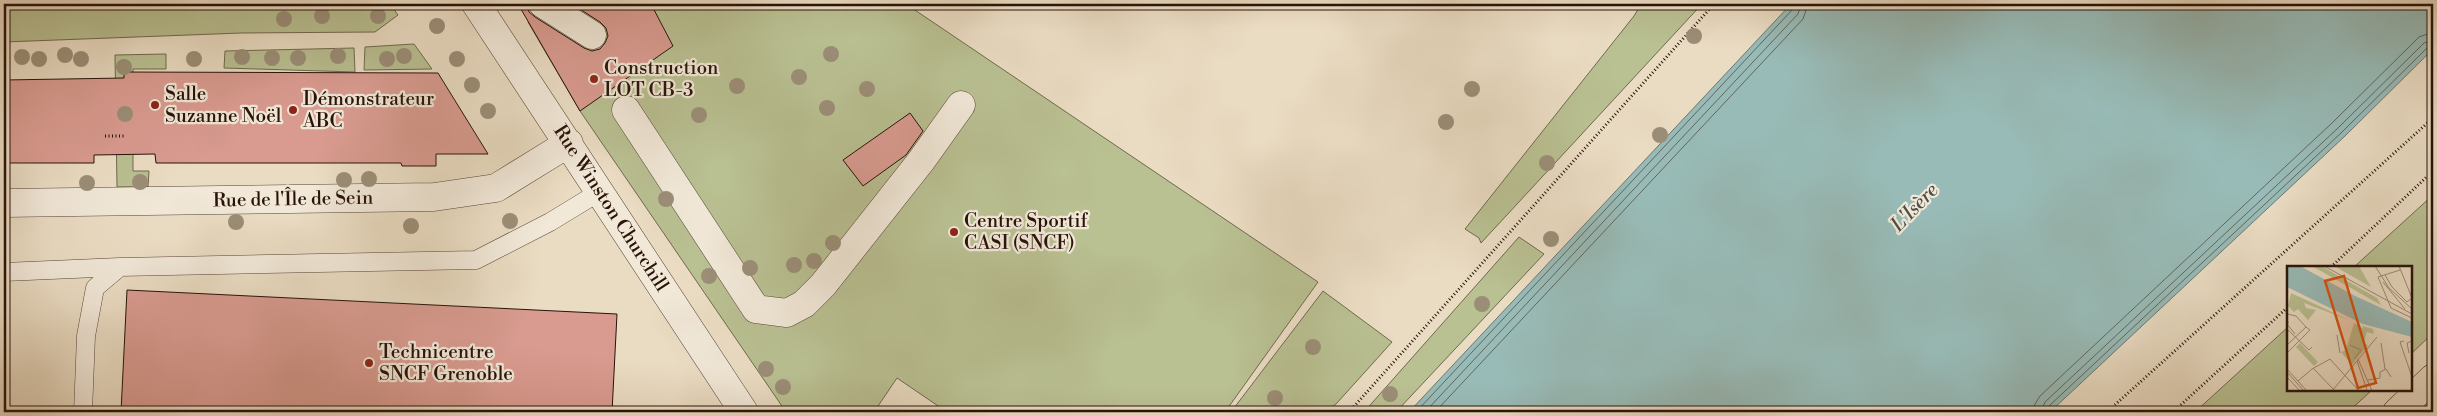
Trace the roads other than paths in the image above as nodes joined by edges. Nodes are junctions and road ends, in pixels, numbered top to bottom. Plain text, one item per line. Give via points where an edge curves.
1 (476, 4) edge
2 (543, 4) edge
3 (592, 35) dead end
4 (961, 105) dead end
5 (626, 110) dead end
6 (569, 143) junction
7 (601, 191) junction
8 (4, 203) edge
9 (120, 267) junction
10 (4, 272) edge
11 (2433, 378) edge
12 (83, 412) edge
13 (744, 412) edge
14 (2397, 412) edge

1 - 6 street, Rue Winston Churchill
2 - 3 street
4 - 5 street via 823,285 804,304 787,313 756,309
6 - 7 street, Rue Winston Churchill
6 - 8 street, Rue de l'Île de Sein via 496,188 434,197
7 - 9 lane via 476,260
7 - 13 street, Rue Winston Churchill
9 - 10 lane
9 - 12 lane via 95,288 86,336
11 - 14 highway

